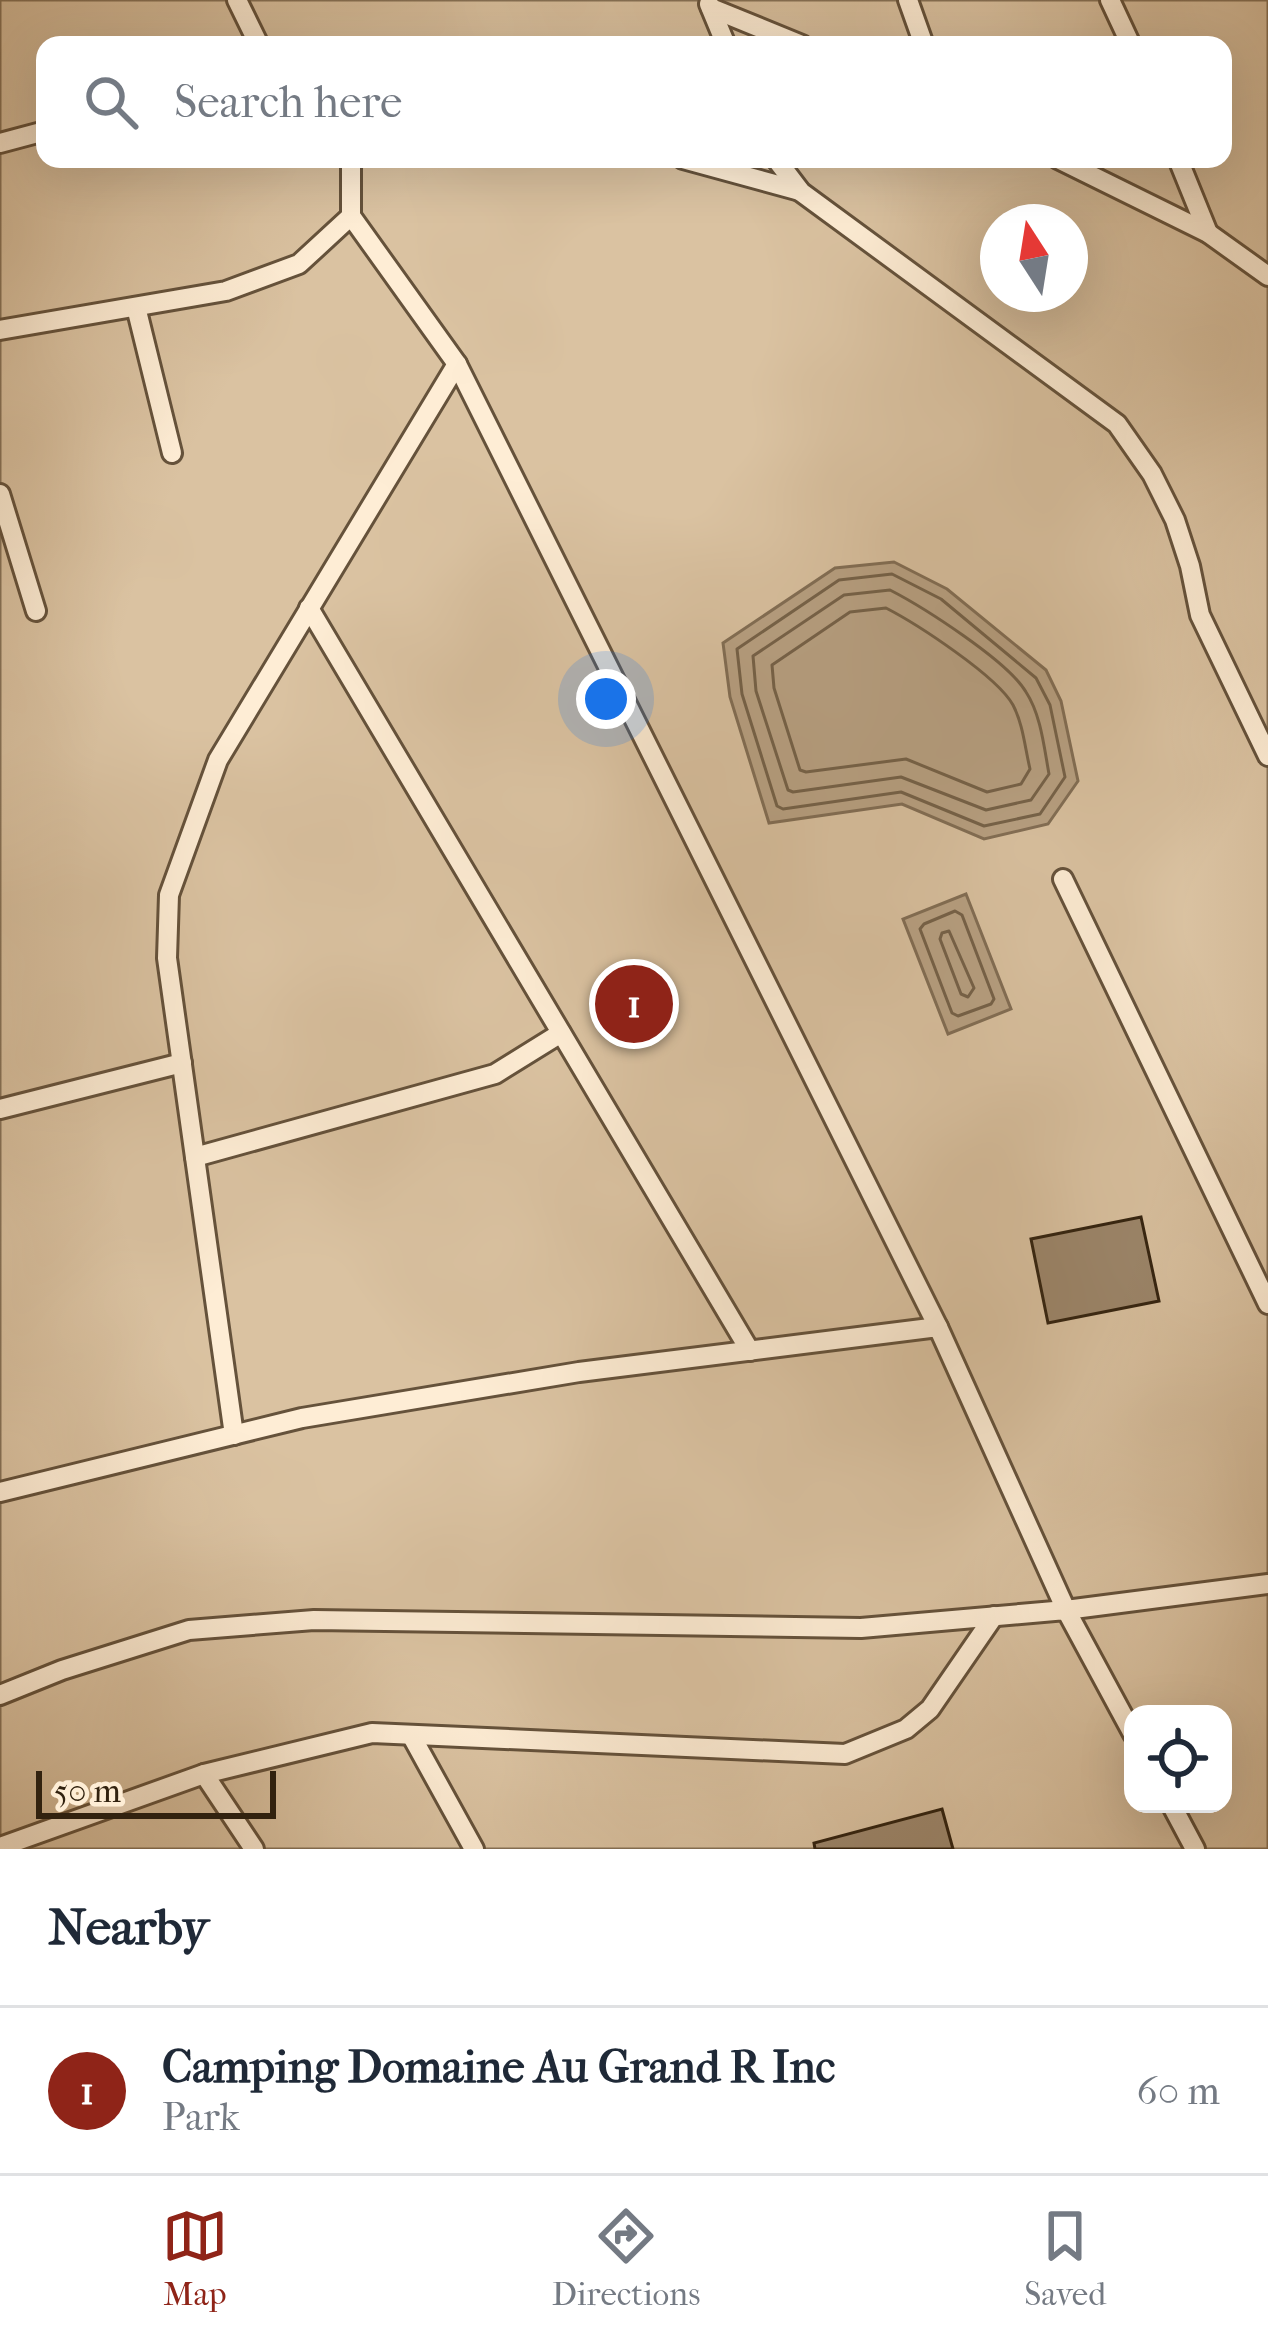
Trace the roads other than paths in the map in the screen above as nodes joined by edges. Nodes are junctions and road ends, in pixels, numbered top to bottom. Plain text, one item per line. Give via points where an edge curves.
1 (237, 0) edge
2 (908, 0) edge
3 (1110, 0) edge
4 (709, 4) edge
5 (255, 36) edge
6 (722, 36) edge
7 (782, 36) edge
8 (921, 36) edge
9 (1127, 36) edge
10 (36, 133) edge
11 (0, 143) edge
12 (351, 168) edge
13 (716, 168) edge
14 (783, 168) edge
15 (1076, 168) edge
16 (1182, 168) edge
17 (801, 191) junction
18 (351, 216) junction
19 (1208, 233) junction
20 (1268, 276) edge
21 (136, 307) junction
22 (0, 330) edge
23 (457, 364) junction
24 (172, 453) dead end
25 (0, 494) edge
26 (309, 608) junction
27 (36, 611) dead end
28 (1268, 756) edge
29 (1063, 879) dead end
30 (561, 1033) junction
31 (182, 1063) junction
32 (0, 1108) edge
33 (195, 1157) junction
34 (1268, 1304) edge
35 (938, 1327) junction
36 (750, 1351) junction
37 (234, 1435) junction
38 (0, 1492) edge
39 (1268, 1584) edge
40 (1066, 1610) junction
41 (994, 1616) junction
42 (0, 1695) edge
43 (1124, 1717) edge
44 (412, 1736) junction
45 (204, 1774) junction
46 (1176, 1813) edge
47 (0, 1847) edge
48 (254, 1849) edge
49 (473, 1849) edge
50 (1195, 1849) edge

1 - 5 lane
2 - 8 lane
3 - 9 lane
4 - 6 lane
4 - 7 lane
10 - 11 lane
12 - 18 lane
13 - 17 lane
14 - 17 lane
15 - 19 lane
16 - 19 lane
17 - 28 lane via 1117,424 1174,520 1200,614
18 - 21 lane via 299,264 226,291
18 - 23 lane
19 - 20 lane
21 - 22 lane
21 - 24 lane
23 - 26 lane
23 - 35 lane
25 - 27 lane
26 - 30 lane
26 - 31 lane via 218,760 169,895 167,958
29 - 34 lane
30 - 33 lane via 495,1074
30 - 36 lane
31 - 32 lane
31 - 33 lane
33 - 37 lane
35 - 36 lane
35 - 40 lane
36 - 37 lane via 579,1372
37 - 38 lane
39 - 40 lane
40 - 41 lane
40 - 43 lane
41 - 42 lane via 861,1628 293,1622 189,1630
41 - 44 lane via 930,1709 906,1729 845,1754
44 - 45 lane via 372,1733
44 - 49 lane
45 - 47 lane
45 - 48 lane
46 - 50 lane

